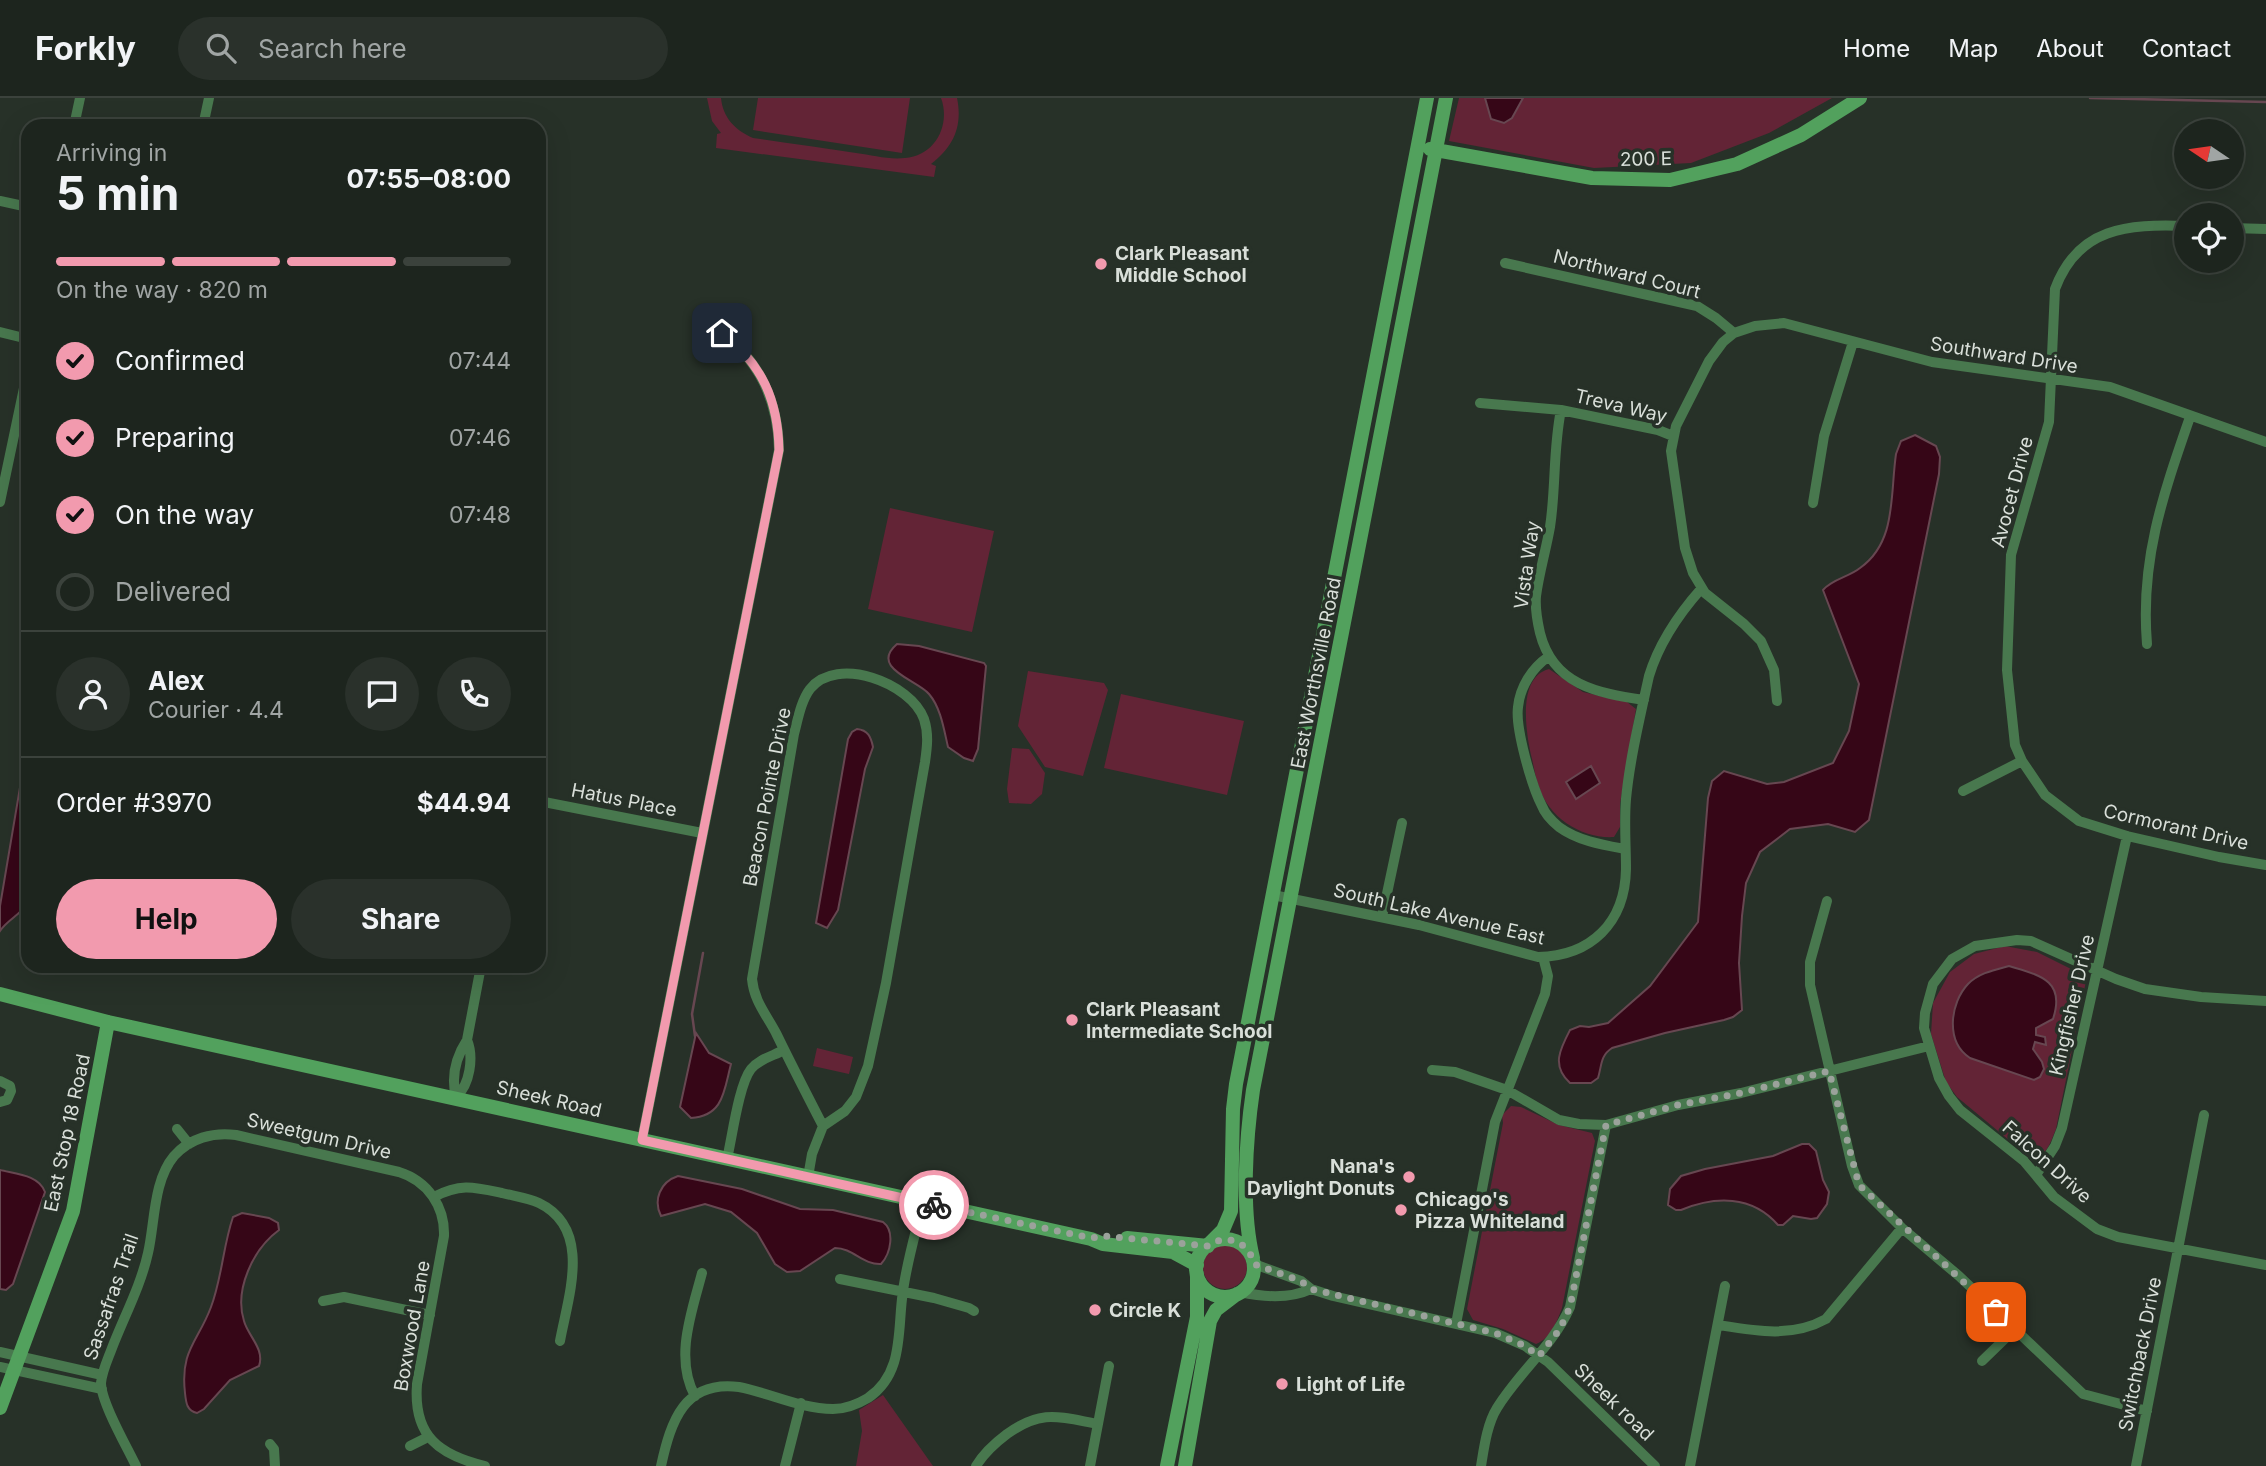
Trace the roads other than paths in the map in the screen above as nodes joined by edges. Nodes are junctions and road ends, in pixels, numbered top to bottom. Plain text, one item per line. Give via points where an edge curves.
1 (80, 98) edge
2 (209, 98) edge
3 (1427, 98) edge
4 (1446, 98) edge
5 (1860, 98) edge
6 (76, 119) edge
7 (204, 119) edge
8 (1418, 146) junction
9 (1437, 151) junction
10 (0, 201) edge
11 (21, 206) edge
12 (2174, 227) edge
13 (2244, 228) edge
14 (2266, 229) edge
15 (1505, 263) dead end
16 (702, 323) dead end
17 (0, 332) edge
18 (1734, 333) junction
19 (21, 337) edge
20 (1853, 342) junction
21 (2051, 380) junction
22 (21, 396) edge
23 (1480, 403) dead end
24 (1561, 410) junction
25 (2190, 417) junction
26 (1673, 436) junction
27 (2266, 442) edge
28 (4, 461) edge
29 (0, 502) edge
30 (1813, 503) dead end
31 (1701, 589) junction
32 (2147, 644) dead end
33 (1548, 657) junction
34 (1644, 700) junction
35 (1777, 701) dead end
36 (2022, 761) junction
37 (1963, 792) dead end
38 (546, 802) edge
39 (1402, 823) dead end
40 (702, 833) junction
41 (2127, 836) junction
42 (1625, 849) junction
43 (2266, 865) edge
44 (1273, 895) junction
45 (1292, 898) junction
46 (1826, 901) dead end
47 (1382, 917) junction
48 (1543, 957) junction
49 (2098, 970) junction
50 (480, 973) edge
51 (0, 994) edge
52 (2266, 1001) edge
53 (108, 1022) junction
54 (1929, 1046) junction
55 (784, 1050) junction
56 (1432, 1070) dead end
57 (1829, 1071) junction
58 (0, 1081) edge
59 (1507, 1090) junction
60 (456, 1097) junction
61 (0, 1102) edge
62 (2204, 1115) dead end
63 (1606, 1125) junction
64 (823, 1126) junction
65 (177, 1129) dead end
66 (642, 1140) junction
67 (189, 1144) junction
68 (727, 1159) junction
69 (2036, 1175) junction
70 (807, 1177) junction
71 (434, 1197) junction
72 (923, 1202) junction
73 (1902, 1228) junction
74 (1091, 1238) junction
75 (1209, 1244) junction
76 (2178, 1248) junction
77 (1253, 1261) junction
78 (2266, 1265) edge
79 (1197, 1270) junction
80 (702, 1273) dead end
81 (840, 1279) dead end
82 (1725, 1286) dead end
83 (1311, 1289) junction
84 (903, 1291) junction
85 (1239, 1293) junction
86 (323, 1301) dead end
87 (974, 1311) dead end
88 (430, 1315) junction
89 (1456, 1324) junction
90 (1718, 1325) junction
91 (2015, 1329) junction
92 (560, 1341) dead end
93 (0, 1352) edge
94 (1539, 1356) junction
95 (1982, 1361) dead end
96 (11, 1364) edge
97 (1109, 1366) dead end
98 (102, 1375) junction
99 (102, 1389) junction
100 (695, 1395) junction
101 (800, 1403) junction
102 (0, 1408) edge
103 (2147, 1411) junction
104 (1098, 1424) junction
105 (428, 1437) junction
106 (270, 1444) dead end
107 (410, 1446) dead end
108 (136, 1466) edge
109 (275, 1466) edge
110 (485, 1466) edge
111 (661, 1466) edge
112 (785, 1466) edge
113 (976, 1466) edge
114 (1090, 1466) edge
115 (1167, 1466) edge
116 (1185, 1466) edge
117 (1481, 1466) edge
118 (1656, 1466) edge
119 (1690, 1466) edge
120 (2136, 1466) edge

1 - 6 street
2 - 7 street
3 - 8 main road, East Worthsville Road
4 - 9 main road, East Worthsville Road
5 - 9 main road, 200 E via 1801,135 1737,164 1670,180 1592,178
8 - 9 main road, 200 E
8 - 44 main road, East Worthsville Road
9 - 45 main road, East Worthsville Road
10 - 11 street
12 - 21 street, Avocet Drive via 2118,229 2078,250 2055,289
13 - 14 street
15 - 18 street, Northward Court via 1697,306
16 - 40 street via 734,342 764,379 779,442
17 - 19 street
18 - 20 street, Southward Drive via 1784,323
18 - 26 street via 1709,361
20 - 21 street, Southward Drive via 1932,362
20 - 30 street via 1824,436
21 - 25 street, Southward Drive via 2123,390
21 - 36 street, Avocet Drive via 2049,422 2011,555 2007,670 2015,745
22 - 28 street
23 - 24 street, Treva Way
24 - 26 street, Treva Way
24 - 33 street, Vista Way via 1550,524 1536,606
25 - 27 street, Southward Drive
25 - 32 street via 2161,500 2149,555 2144,608
26 - 31 street via 1671,451 1685,548
28 - 29 street
31 - 34 street, South Lake Avenue East via 1658,651
31 - 35 street via 1761,641 1774,670
33 - 34 street via 1594,691
33 - 42 street via 1529,676 1518,706 1518,722 1542,808 1573,835
34 - 42 street, South Lake Avenue East via 1626,800
36 - 37 street
36 - 41 street, Cormorant Drive via 2045,795 2061,809 2079,821
38 - 40 street, Hatus Place
39 - 47 street
40 - 66 street
41 - 43 street, Cormorant Drive
41 - 49 street, Kingfisher Drive
42 - 48 street, South Lake Avenue East via 1623,891 1610,924 1597,940 1578,950
44 - 45 street, South Lake Avenue East
44 - 75 main road, East Worthsville Road via 1233,1109 1231,1211 1223,1230
45 - 47 street, South Lake Avenue East
45 - 77 main road, East Worthsville Road via 1249,1117 1248,1231
46 - 57 street via 1810,962 1810,985
47 - 48 street, South Lake Avenue East
48 - 59 street via 1548,976 1545,994
49 - 52 street, Falcon Drive via 2169,994
49 - 54 street, Falcon Drive via 2031,942 2007,940 1975,946 1952,959 1933,984 1924,1021
49 - 69 street, Kingfisher Drive via 2062,1128
50 - 60 street via 467,1040 471,1053 467,1077
51 - 53 main road, Sheek Road
53 - 60 main road, Sheek Road
53 - 96 main road, East Stop 18 Road via 73,1211
54 - 57 street
54 - 69 street, Falcon Drive via 1949,1097
55 - 64 street, Beacon Pointe Drive
55 - 64 street, Beacon Pointe Drive via 753,993 752,979 794,734 811,688 828,675 874,678 895,687 923,717 928,735 925,762 868,1066 856,1097
55 - 68 street via 751,1069
56 - 59 street via 1455,1072
57 - 63 street
57 - 73 street via 1859,1185
58 - 61 street via 11,1091 7,1100
59 - 63 street via 1559,1120
59 - 89 street via 1495,1122
60 - 66 main road, Sheek Road
62 - 76 street, Switchback Drive
63 - 94 street via 1570,1307
64 - 70 street
65 - 67 street
66 - 68 main road, Sheek Road
67 - 71 street, Sweetgum Drive via 212,1135 236,1136 408,1175
67 - 98 street, Sassafras Trail via 166,1169 147,1257
68 - 70 main road, Sheek Road
69 - 76 street, Falcon Drive via 2054,1197 2097,1229
70 - 72 main road, Sheek Road
71 - 88 street, Boxwood Lane via 444,1236
71 - 92 street via 449,1189 474,1187 532,1200 555,1215 569,1237 574,1258
72 - 74 main road, Sheek Road
72 - 84 street
73 - 90 street via 1826,1319 1811,1327 1774,1332
73 - 91 street
74 - 75 main road, Sheek Road
74 - 79 main road, Sheek Road via 1103,1244 1173,1252
75 - 77 main road via 1235,1240
75 - 79 main road via 1199,1257
76 - 78 street, Falcon Drive
76 - 103 street, Switchback Drive
77 - 83 street, Sheek road
77 - 85 main road via 1250,1283
79 - 85 main road via 1212,1294 1229,1297
79 - 115 main road via 1197,1317
80 - 100 street via 684,1364
81 - 84 street
82 - 90 street
83 - 85 street, Sheek road via 1298,1295
83 - 89 street, Sheek road
84 - 87 street
84 - 101 street via 897,1356 886,1381 865,1400 846,1407 824,1409
85 - 116 main road via 1216,1310 1210,1321
86 - 88 street via 344,1297
88 - 105 street, Boxwood Lane via 416,1392 418,1415
89 - 94 street, Sheek road via 1495,1333
90 - 119 street
91 - 95 street
91 - 103 street via 2083,1394
93 - 96 street
94 - 117 street via 1495,1410
94 - 118 street, Sheek road
96 - 98 street
96 - 99 street
96 - 102 main road, East Stop 18 Road
97 - 104 street
98 - 99 street, Sassafras Trail
99 - 108 street
100 - 101 street via 729,1386
100 - 111 street via 674,1420
101 - 112 street
103 - 120 street, Switchback Drive
104 - 113 street via 1034,1418 1000,1439
104 - 114 street
105 - 107 street
105 - 110 street via 451,1456
106 - 109 street

